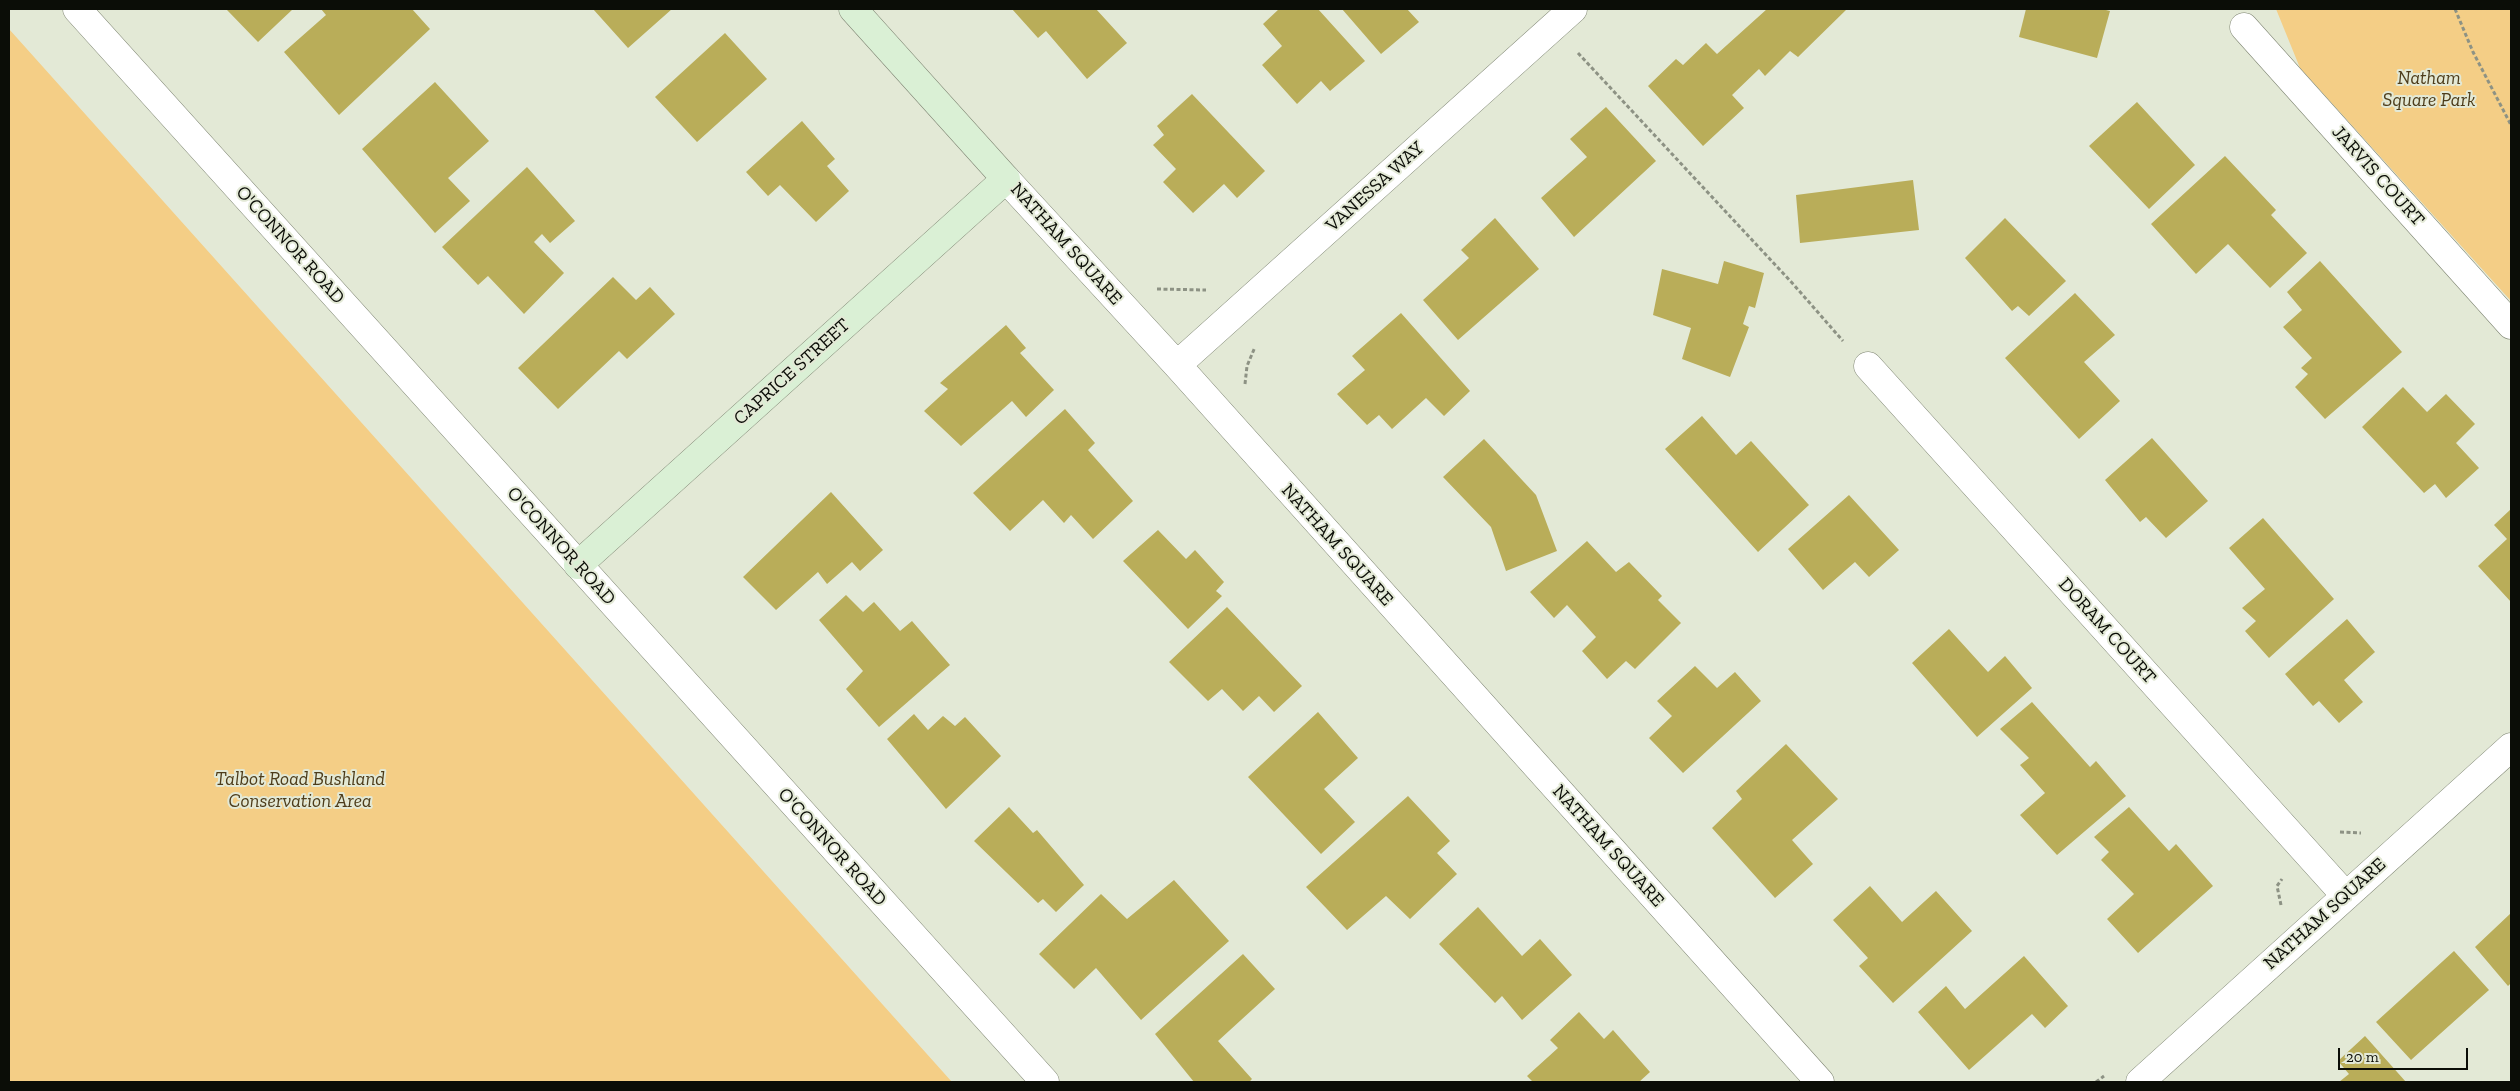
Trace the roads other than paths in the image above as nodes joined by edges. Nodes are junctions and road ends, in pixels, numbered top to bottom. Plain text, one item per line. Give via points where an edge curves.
1 (77, 9) edge
2 (853, 9) edge
3 (1565, 16) edge
4 (2244, 26) dead end
5 (1006, 179) junction
6 (2511, 325) edge
7 (1177, 365) junction
8 (1868, 366) road end
9 (578, 565) junction
10 (2511, 747) edge
11 (2346, 896) junction
12 (1045, 1082) edge
13 (1820, 1082) edge
14 (2140, 1082) edge

1 - 9 street, O'CONNOR ROAD
2 - 5 street, NATHAM SQUARE
3 - 7 street, VANESSA WAY
4 - 6 street, JARVIS COURT
5 - 7 street, NATHAM SQUARE
5 - 9 street, CAPRICE STREET
7 - 13 street, NATHAM SQUARE
8 - 11 street, DORAM COURT
9 - 12 street, O'CONNOR ROAD
10 - 11 street, NATHAM SQUARE
11 - 14 street, NATHAM SQUARE

